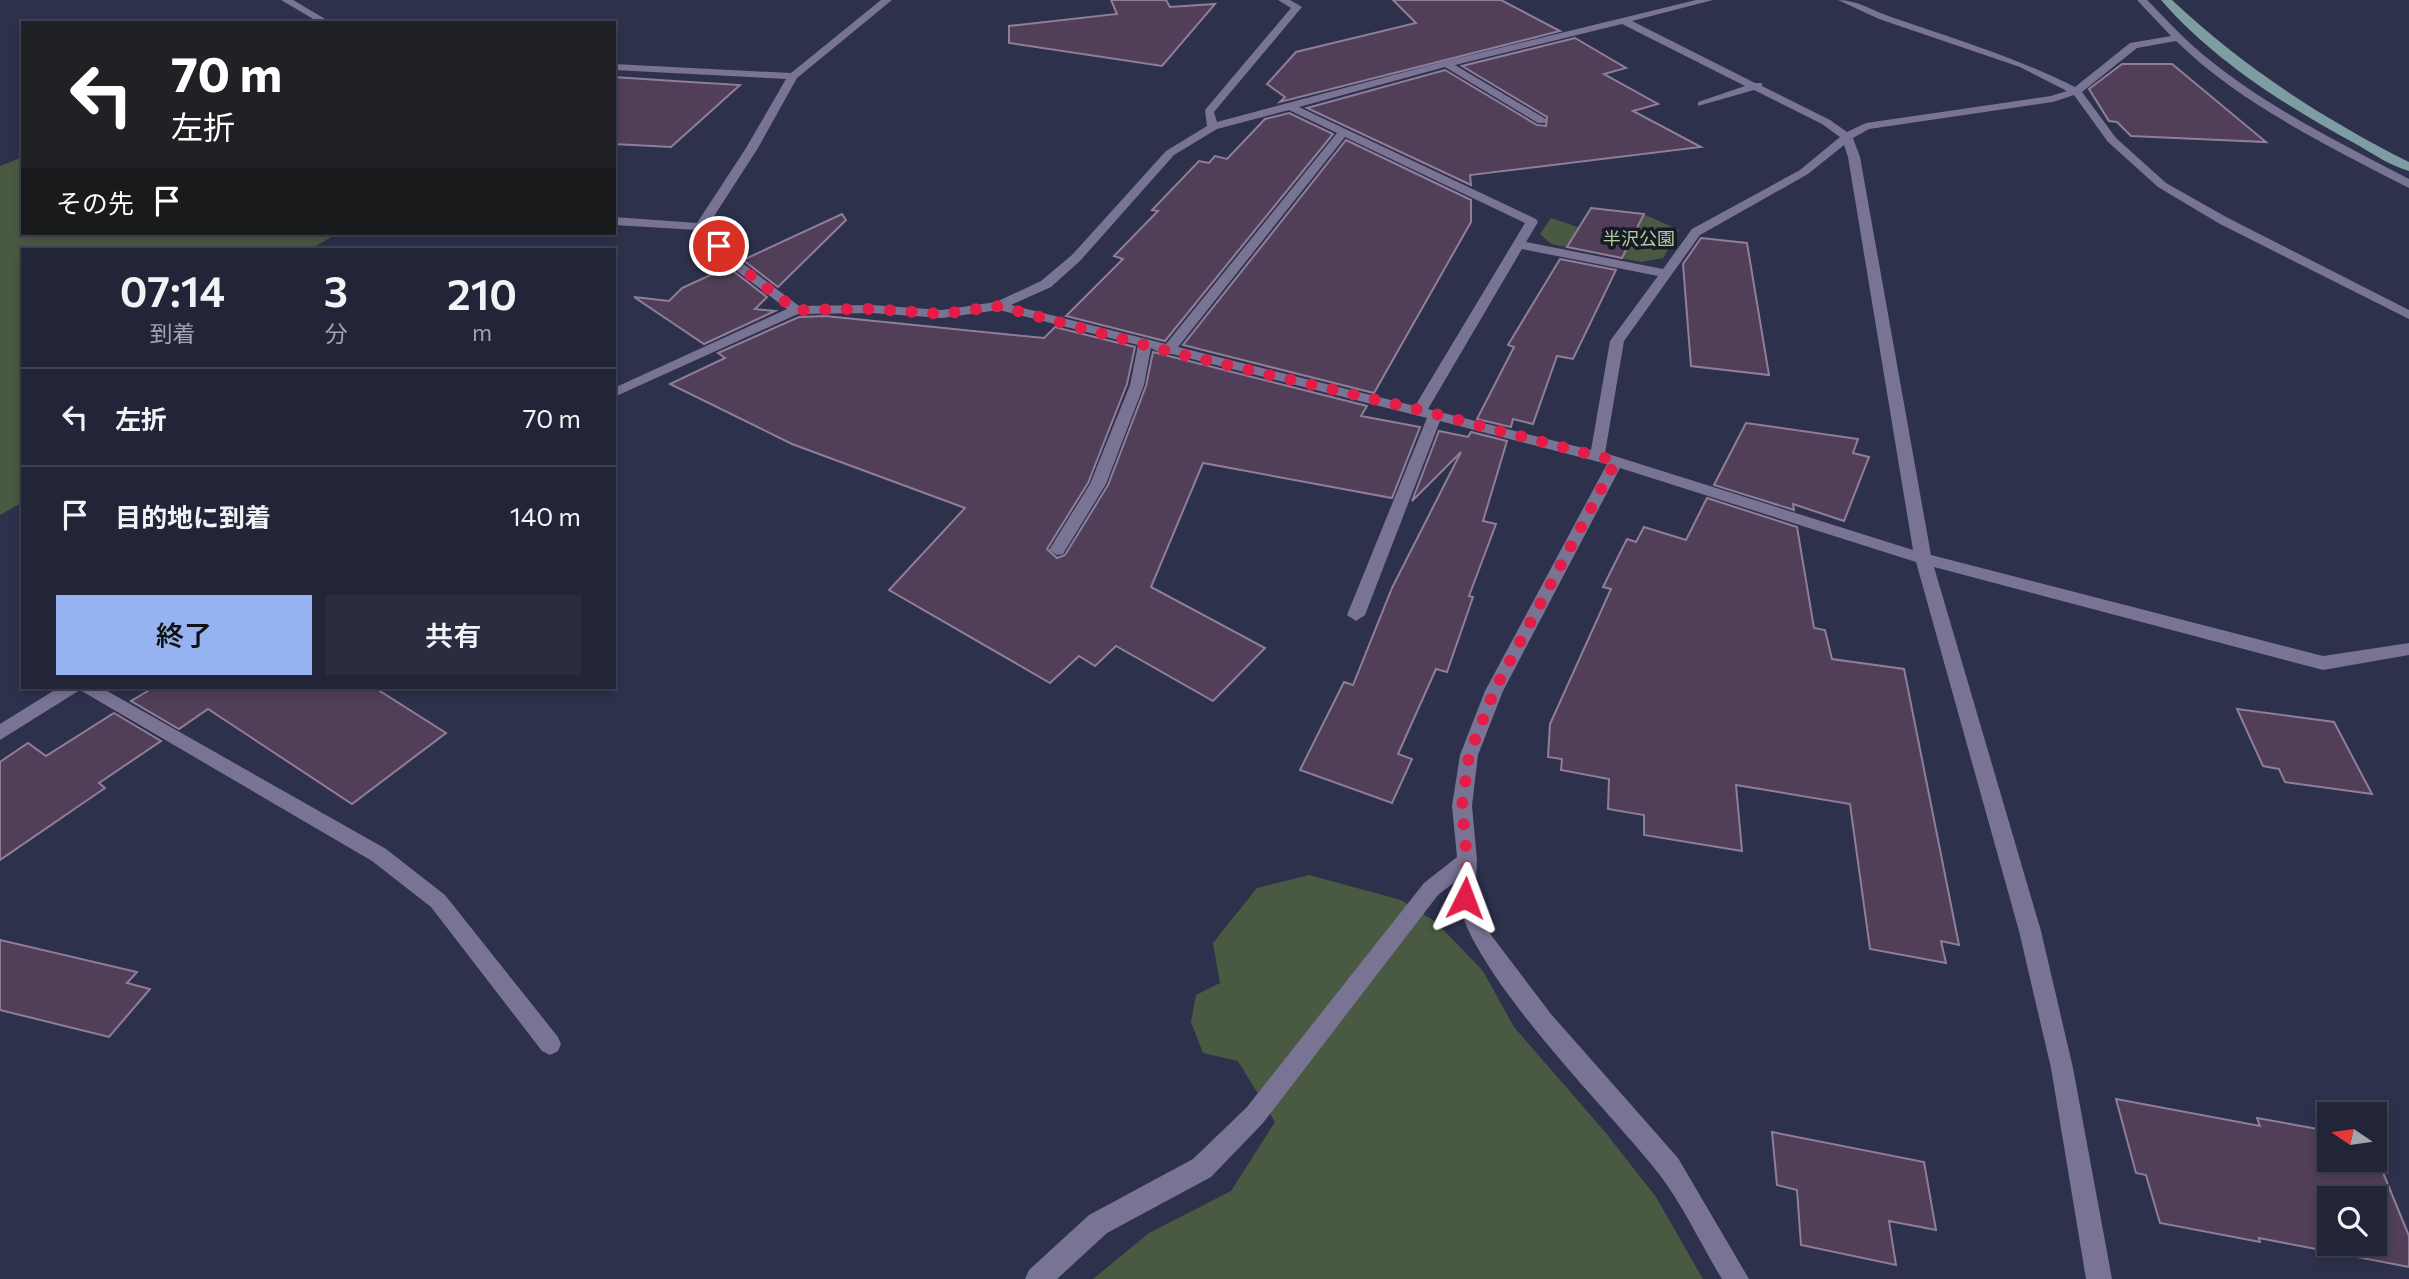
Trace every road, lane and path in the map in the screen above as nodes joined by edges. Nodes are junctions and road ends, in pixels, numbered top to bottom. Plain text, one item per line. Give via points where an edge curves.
1 (286, 0) edge
2 (887, 0) edge
3 (1283, 0) edge
4 (1708, 0) edge
5 (1843, 0) edge
6 (2142, 0) edge
7 (1300, 3) edge
8 (323, 21) edge
9 (1624, 21) junction
10 (2179, 38) junction
11 (1446, 64) junction
12 (616, 68) edge
13 (793, 76) junction
14 (1758, 85) junction
15 (2076, 91) junction
16 (1702, 104) dead end
17 (1289, 106) junction
18 (1542, 121) dead end
19 (1213, 127) junction
20 (1343, 133) junction
21 (1847, 137) junction
22 (2409, 184) edge
23 (616, 221) edge
24 (701, 227) junction
25 (1521, 245) junction
26 (1664, 273) junction
27 (999, 306) junction
28 (796, 310) junction
29 (2409, 315) edge
30 (1145, 345) junction
31 (1167, 351) junction
32 (616, 392) edge
33 (1428, 412) junction
34 (1606, 459) junction
35 (1057, 550) dead end
36 (1923, 559) junction
37 (1356, 615) dead end
38 (2409, 649) edge
39 (70, 689) edge
40 (90, 689) edge
41 (0, 733) edge
42 (1467, 860) junction
43 (550, 1044) dead end
44 (1038, 1279) edge
45 (1736, 1279) edge
46 (2099, 1279) edge

1 - 8 street
2 - 13 street
3 - 7 street
4 - 9 street
5 - 15 street via 2024,65
6 - 10 street
7 - 19 street via 1209,112
9 - 11 street
9 - 14 street
10 - 15 street via 2134,46
10 - 22 street via 2233,82
11 - 17 street
11 - 18 street
12 - 13 street
13 - 24 street
14 - 16 street
14 - 21 street
15 - 21 street via 2053,99 1866,127
15 - 29 street via 2112,140 2162,185
17 - 19 street
17 - 20 street
19 - 27 street via 1170,153 1046,285
20 - 25 street via 1532,222
20 - 31 street
21 - 26 street via 1804,173 1696,232
21 - 36 street
23 - 24 street
24 - 28 street via 737,265
25 - 26 street
25 - 33 street
26 - 34 street via 1617,341
27 - 28 street via 942,314
27 - 30 street
28 - 32 street
30 - 31 street
30 - 35 street via 1137,386 1098,484
31 - 33 street
33 - 34 street
33 - 37 street
34 - 36 street
34 - 42 street via 1494,691 1469,755 1462,806
36 - 38 street via 2323,663
36 - 46 street via 2030,931 2062,1068
39 - 41 street
40 - 43 street via 379,855 438,901
42 - 44 street via 1431,889 1255,1115 1202,1168 1098,1224
42 - 45 street via 1465,898 1483,941 1543,1021 1669,1167

